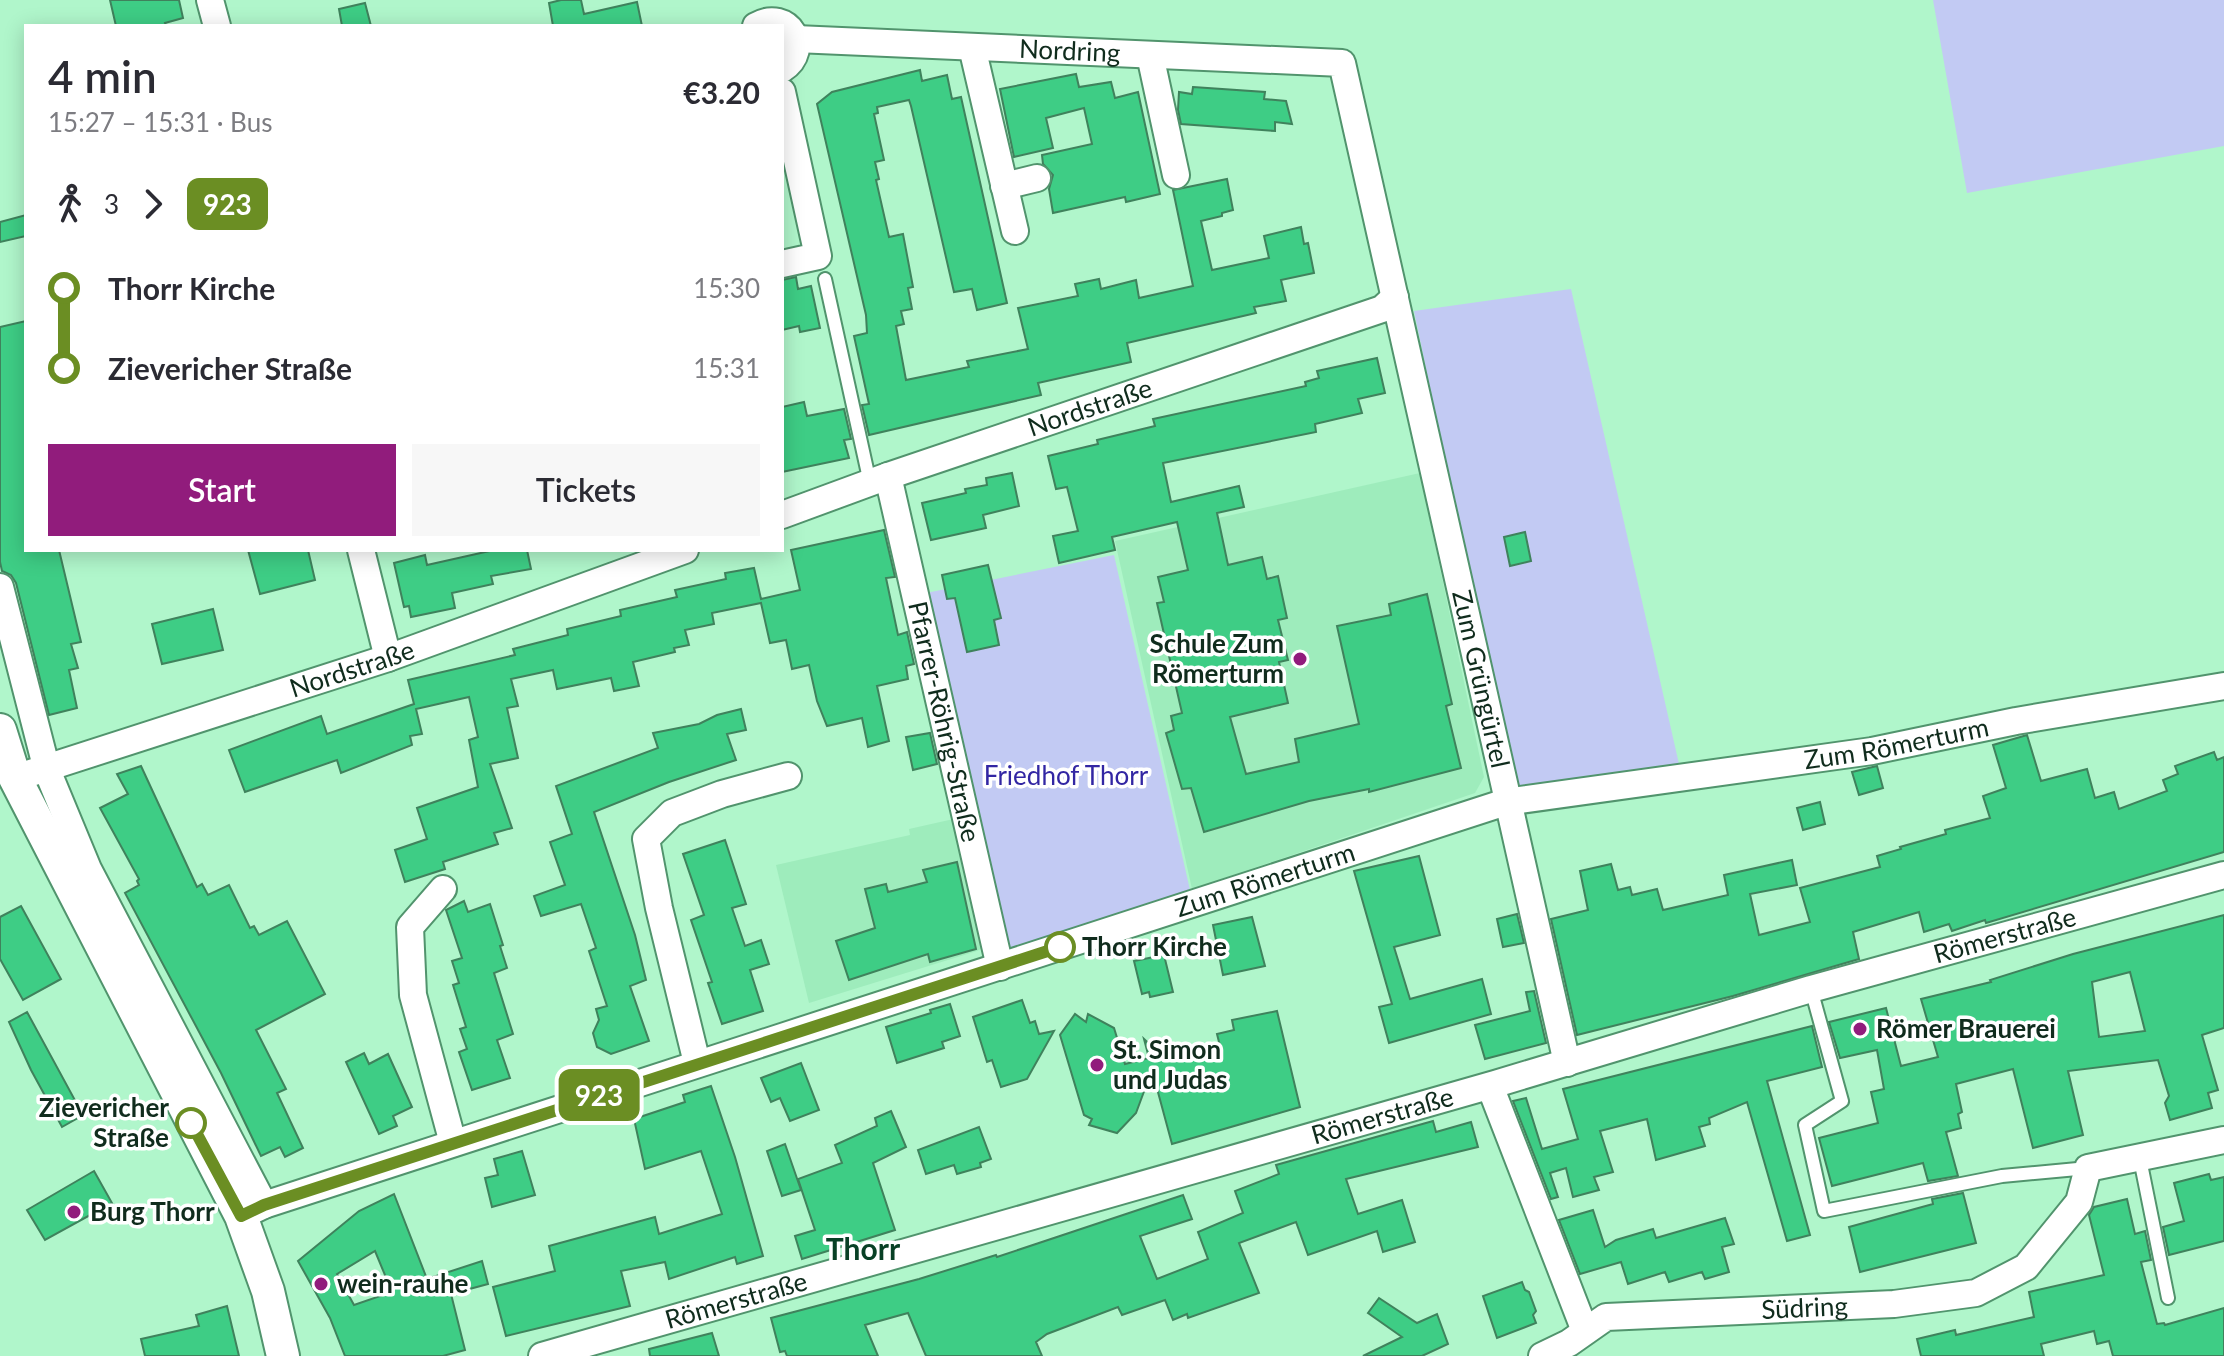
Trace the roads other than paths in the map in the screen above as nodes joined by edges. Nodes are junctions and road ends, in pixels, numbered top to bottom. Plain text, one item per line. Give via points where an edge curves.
1 (210, 0) edge
2 (763, 16) edge
3 (216, 24) edge
4 (784, 24) edge
5 (784, 24) edge
6 (796, 39) junction
7 (972, 47) junction
8 (1150, 55) junction
9 (1342, 63) joint
10 (784, 67) edge
11 (784, 101) edge
12 (1176, 175) dead end
13 (1037, 178) dead end
14 (1004, 186) junction
15 (1015, 231) dead end
16 (784, 264) edge
17 (825, 279) dead end
18 (1395, 297) junction
19 (879, 480) junction
20 (784, 514) edge
21 (362, 552) edge
22 (680, 552) edge
23 (0, 587) edge
24 (388, 658) junction
25 (2224, 686) edge
26 (0, 730) edge
27 (47, 770) junction
28 (788, 776) dead end
29 (15, 778) junction
30 (1506, 802) junction
31 (2224, 875) edge
32 (443, 889) dead end
33 (1000, 967) junction
34 (1811, 989) junction
35 (697, 1063) junction
36 (1567, 1063) junction
37 (1490, 1086) junction
38 (2224, 1140) edge
39 (453, 1143) junction
40 (2140, 1159) junction
41 (2088, 1168) junction
42 (252, 1210) junction
43 (2168, 1298) dead end
44 (1585, 1331) junction
45 (283, 1356) edge
46 (542, 1356) edge
47 (1542, 1356) edge

1 - 3 street
2 - 5 street
4 - 6 street
6 - 7 street, Nordring
6 - 10 street via 793,59
7 - 8 street, Nordring
7 - 14 street
8 - 9 street, Nordring
8 - 12 street
9 - 18 street, Zum Grüngürtel
11 - 16 street via 818,256
13 - 14 street
14 - 15 street
17 - 19 lane
18 - 19 street, Nordstraße via 1382,309
18 - 30 street, Zum Grüngürtel
19 - 20 street, Nordstraße
19 - 33 street, Pfarrer-Röhrig-Straße
21 - 24 street
22 - 24 street, Nordstraße
23 - 27 street
24 - 27 street, Nordstraße
25 - 30 street, Zum Römerturm via 1872,751
26 - 29 street
27 - 29 street, Nordstraße
27 - 42 street via 88,869
28 - 35 street via 672,813 646,839
29 - 42 street
30 - 33 street, Zum Römerturm
30 - 36 street, Zum Grüngürtel
31 - 34 street, Römerstraße
32 - 39 street via 410,927 412,982
33 - 35 street, Zum Römerturm
34 - 36 street, Römerstraße
34 - 41 lane via 1842,1101 1805,1125 1824,1211 2002,1176
35 - 39 street, Zum Römerturm
36 - 37 street, Römerstraße
37 - 44 street
37 - 46 street, Römerstraße
38 - 40 street
39 - 42 street, Zum Römerturm
40 - 41 street
40 - 43 lane
41 - 44 street, Südring via 2079,1202 2026,1267 1976,1293 1894,1304 1606,1317
42 - 45 street
44 - 47 street, Südring

